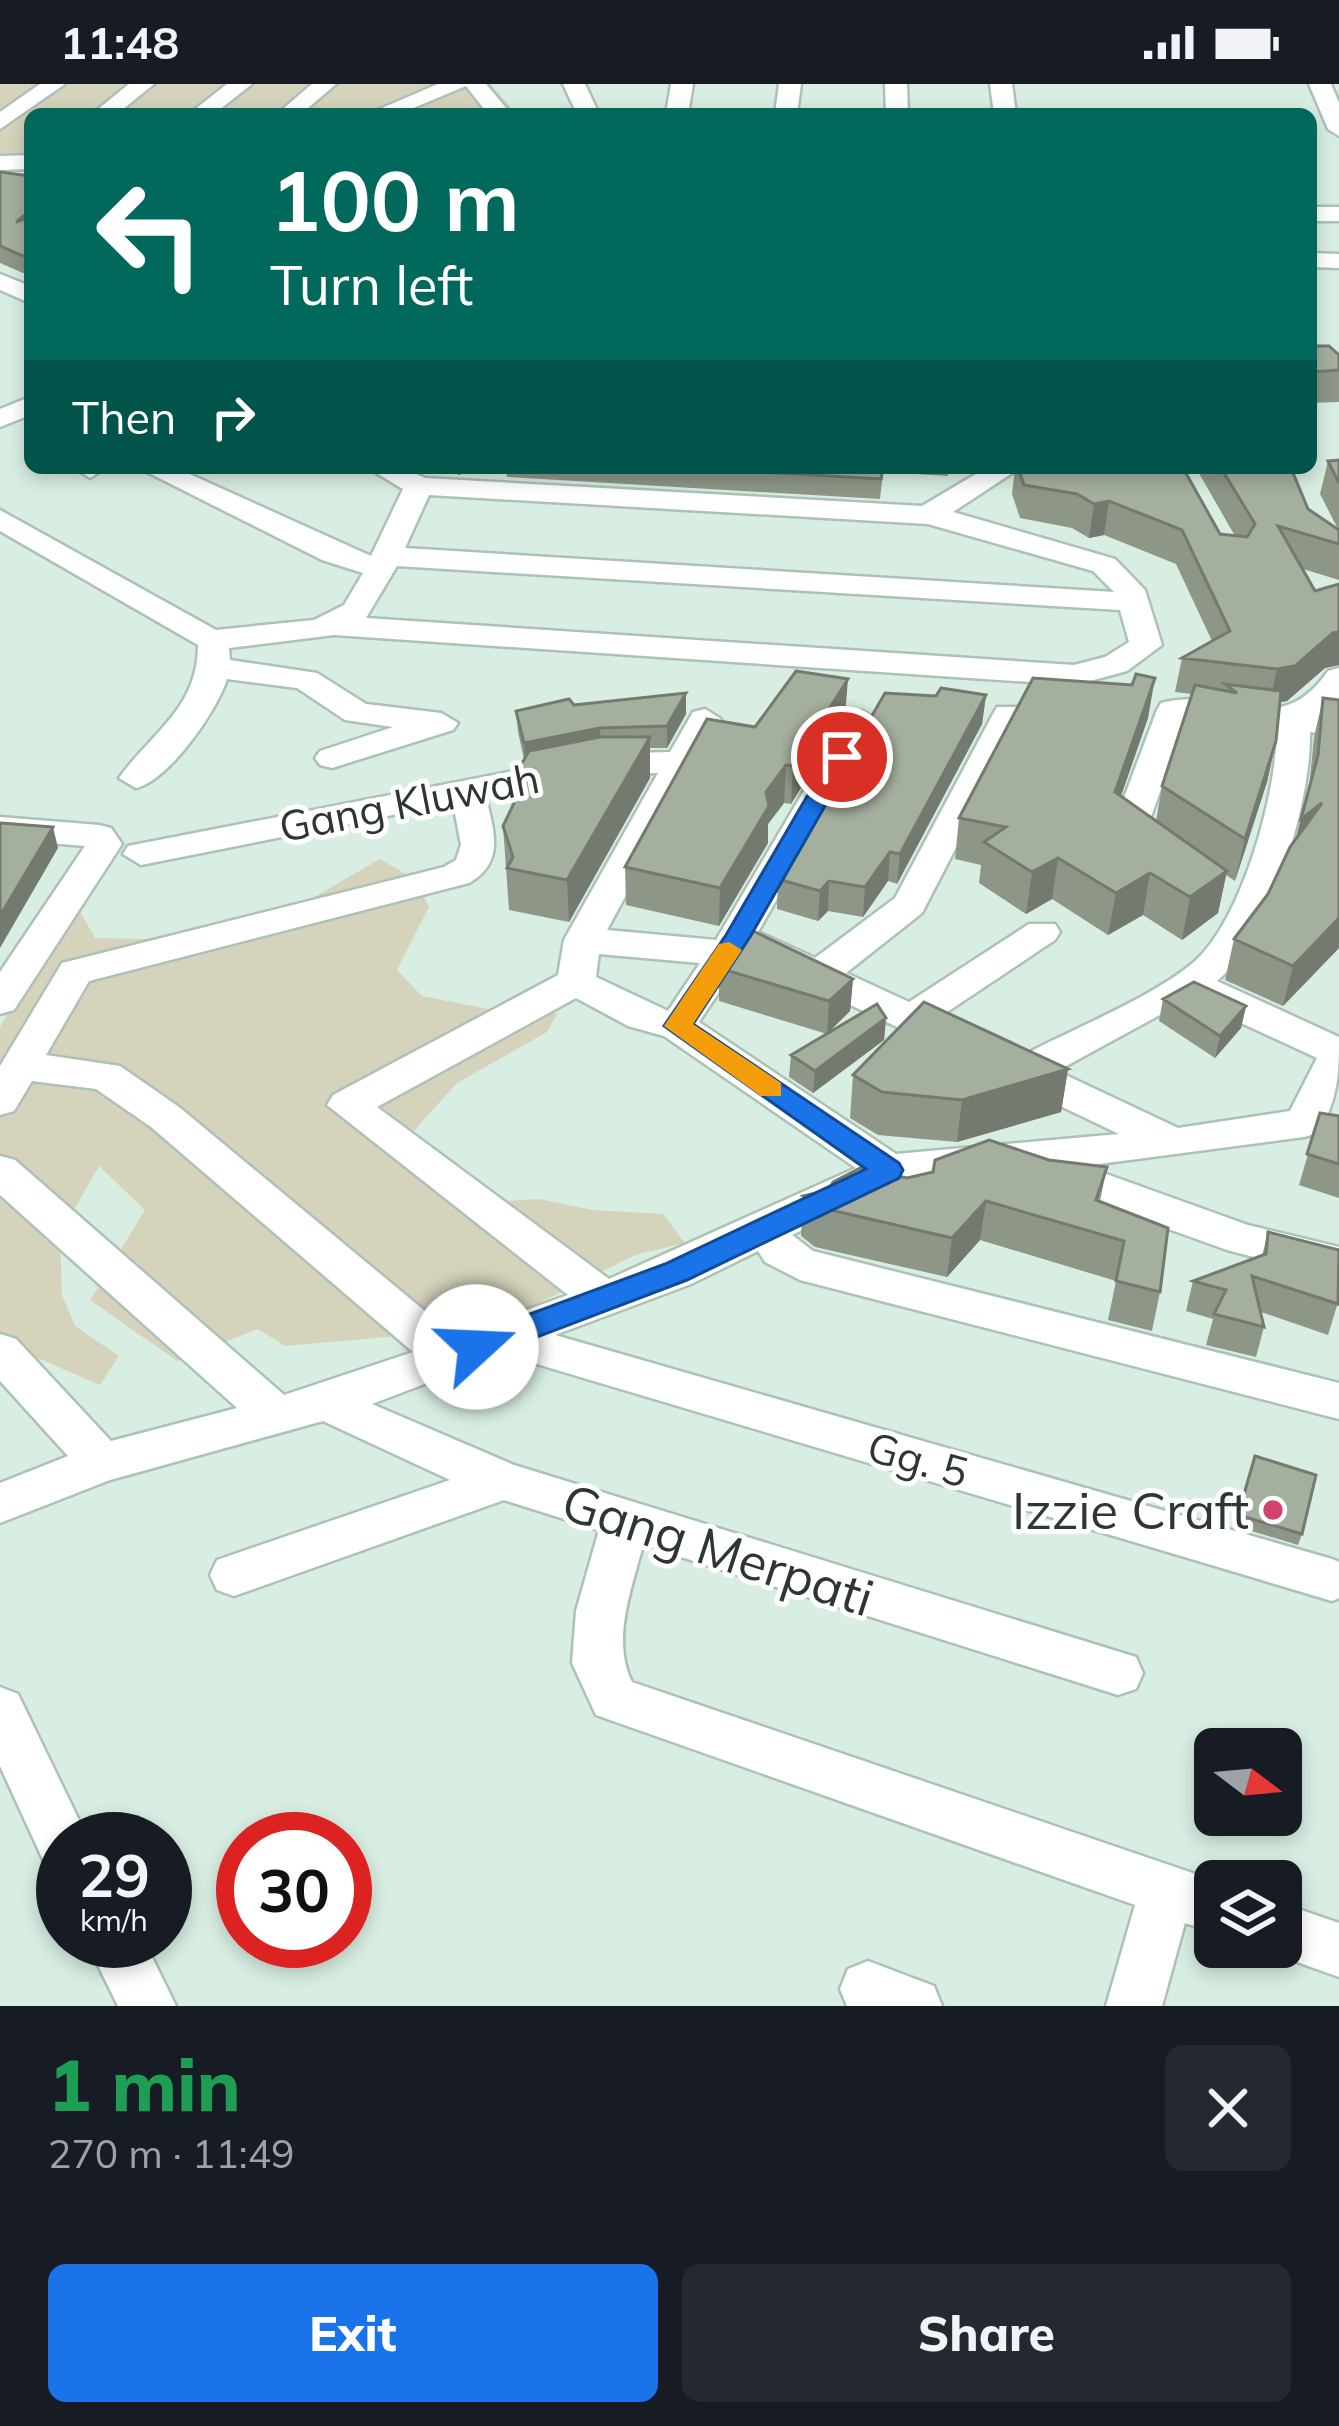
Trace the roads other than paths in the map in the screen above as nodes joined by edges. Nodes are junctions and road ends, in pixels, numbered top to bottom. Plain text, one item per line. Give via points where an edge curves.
1 (54, 84) edge
2 (142, 84) edge
3 (241, 84) edge
4 (325, 84) edge
5 (457, 84) edge
6 (475, 84) edge
7 (1320, 84) edge
8 (405, 93) edge
9 (111, 108) edge
10 (208, 108) edge
11 (295, 108) edge
12 (499, 108) edge
13 (0, 122) edge
14 (1339, 129) edge
15 (166, 474) edge
16 (394, 474) edge
17 (996, 474) edge
18 (419, 486) junction
19 (928, 515) junction
20 (0, 519) edge
21 (384, 563) junction
22 (1134, 602) junction
23 (331, 625) junction
24 (214, 654) junction
25 (1339, 678) edge
26 (357, 713) junction
27 (1010, 714) edge
28 (705, 719) edge
29 (862, 721) edge
30 (1293, 721) junction
31 (1339, 726) edge
32 (679, 762) junction
33 (136, 778) dead end
34 (467, 790) junction
35 (0, 828) edge
36 (141, 854) dead end
37 (1170, 861) edge
38 (1042, 932) dead end
39 (583, 940) junction
40 (732, 945) junction
41 (817, 976) junction
42 (576, 982) junction
43 (1188, 983) junction
44 (0, 1001) edge
45 (910, 1018) junction
46 (677, 1026) junction
47 (1339, 1053) edge
48 (1024, 1072) junction
49 (10, 1083) edge
50 (1321, 1127) edge
51 (1174, 1143) junction
52 (1021, 1157) junction
53 (889, 1170) junction
54 (0, 1171) edge
55 (767, 1230) junction
56 (1339, 1263) edge
57 (604, 1299) junction
58 (502, 1337) junction
59 (0, 1351) edge
60 (449, 1357) junction
61 (1339, 1401) edge
62 (327, 1402) junction
63 (274, 1414) junction
64 (102, 1463) junction
65 (504, 1480) junction
66 (0, 1503) edge
67 (625, 1522) junction
68 (234, 1574) dead end
69 (1333, 1580) dead end
70 (1118, 1673) dead end
71 (0, 1710) edge
72 (48, 1812) edge
73 (1191, 1898) edge
74 (1302, 1937) edge
75 (1339, 1950) edge
76 (128, 1968) edge
77 (148, 2006) edge
78 (1134, 2006) edge

1 - 13 street
2 - 9 street
3 - 10 street
4 - 11 street
5 - 8 street
6 - 12 street
7 - 14 street
15 - 21 street via 333,554
16 - 18 street
17 - 19 street
18 - 19 street
18 - 21 street
19 - 22 street via 1104,566 1121,577
20 - 24 street
21 - 22 street
21 - 23 street via 355,612
22 - 23 street via 1146,645 1136,656 1075,675
23 - 24 street
24 - 26 street via 306,680
24 - 33 street via 190,721
25 - 30 street via 1321,705
26 - 26 street via 324,771 441,723
27 - 41 street via 909,905
28 - 32 street
29 - 40 street
30 - 31 street
30 - 37 street via 1186,707 1169,714 1130,827
30 - 43 street via 1291,780 1235,903 1243,928 1208,977
32 - 34 street, Gang Kluwah via 602,764
32 - 39 street
34 - 36 street, Gang Kluwah
34 - 49 street via 478,845 472,866 75,972
35 - 44 street via 99,836 104,844
38 - 45 street
39 - 40 street
39 - 42 street
40 - 41 street
40 - 46 street
41 - 45 street
42 - 46 street
42 - 57 street via 347,1105
43 - 47 street
43 - 48 street
45 - 48 street
46 - 53 street
47 - 50 street
48 - 51 street
49 - 60 street via 106,1076
50 - 51 street
51 - 52 street
52 - 53 street
52 - 56 street via 1242,1240
53 - 55 street
54 - 63 street
55 - 57 street
55 - 61 street via 800,1264
57 - 58 street
58 - 60 street
58 - 69 street, Gg. 5
59 - 64 street
60 - 62 street
62 - 63 street
62 - 65 street, Gang Merpati
63 - 64 street
64 - 66 street
65 - 67 street, Gang Merpati
65 - 68 street
67 - 70 street, Gang Merpati
67 - 73 street via 601,1611 597,1664 614,1699
71 - 72 street
73 - 78 street
74 - 75 street
76 - 77 street

